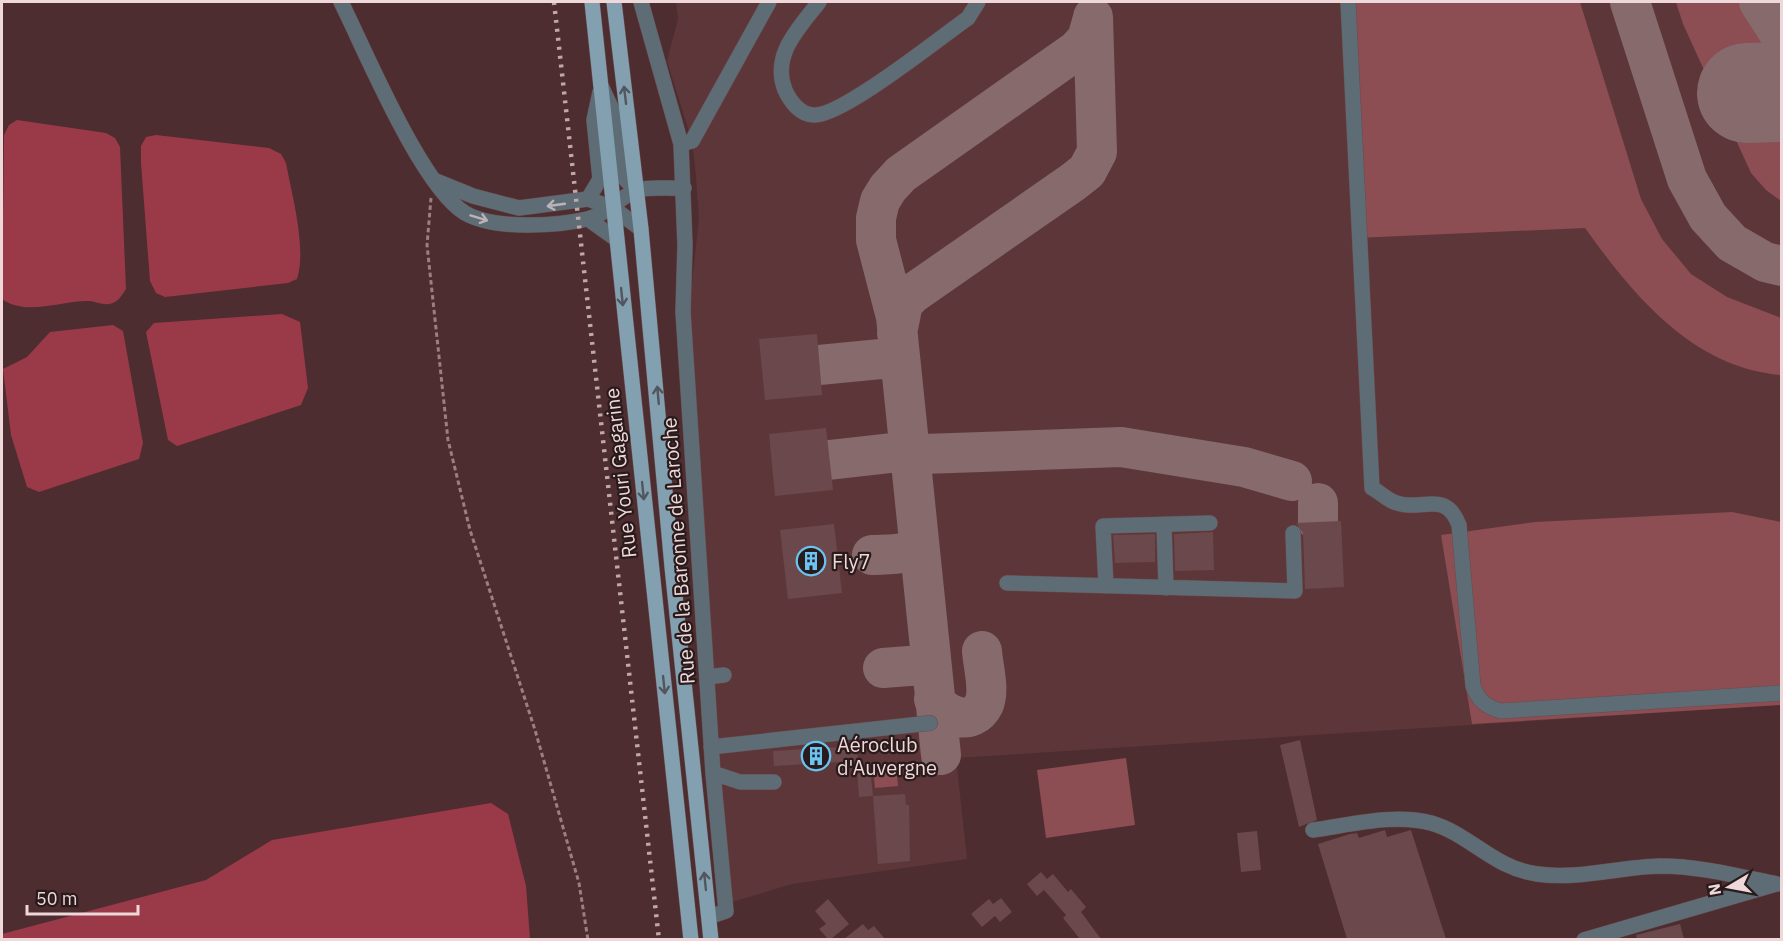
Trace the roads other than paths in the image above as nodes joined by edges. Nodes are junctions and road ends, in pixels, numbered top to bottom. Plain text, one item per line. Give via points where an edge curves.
1 (341, 2) edge
2 (592, 2) edge
3 (614, 2) edge
4 (641, 2) edge
5 (769, 2) edge
6 (819, 2) edge
7 (978, 2) edge
8 (1348, 2) edge
9 (601, 86) junction
10 (681, 144) junction
11 (436, 181) junction
12 (684, 188) junction
13 (636, 190) junction
14 (588, 200) junction
15 (613, 208) junction
16 (588, 219) junction
17 (641, 229) junction
18 (616, 239) junction
19 (1210, 523) dead end
20 (1164, 525) junction
21 (1293, 533) dead end
22 (1007, 583) dead end
23 (1106, 586) junction
24 (1166, 588) junction
25 (724, 675) dead end
26 (707, 677) junction
27 (1782, 693) edge
28 (930, 723) dead end
29 (711, 747) junction
30 (713, 773) junction
31 (774, 782) dead end
32 (1313, 830) dead end
33 (1779, 883) edge
34 (709, 917) junction
35 (692, 939) edge
36 (711, 939) edge
37 (1584, 939) edge

1 - 11 street via 414,149
2 - 9 main road, Rue Youri Gagarine
13 -> 3 main road
4 - 10 street, Rue de la Baronne de Laroche
5 - 10 street via 692,141
6 - 7 street via 788,44 780,63 781,80 788,96 798,109 814,116 842,106 968,18
8 - 27 street via 1372,488 1398,504 1441,505 1455,515 1476,695 1501,711
9 - 13 street via 616,118 622,176
9 - 14 street via 594,120 600,179
9 - 15 main road, Rue Youri Gagarine
10 - 12 street, Rue de la Baronne de Laroche
14 -> 11 street via 519,208 472,196
11 -> 16 street via 466,214 490,221 519,225
12 - 13 street
12 - 26 street, Rue de la Baronne de Laroche via 683,312
13 - 15 street
13 - 17 main road
14 - 15 street
15 - 16 street
15 - 17 street
15 - 18 main road, Rue Youri Gagarine
16 - 18 street
34 -> 17 main road
18 -> 35 main road, Rue Youri Gagarine
19 - 20 street
20 - 23 street via 1103,526
20 - 24 street
21 - 24 street via 1295,591
22 - 23 street
23 - 24 street
25 - 26 street
26 - 29 street, Rue de la Baronne de Laroche
28 - 29 street
29 - 30 street, Rue de la Baronne de Laroche
30 - 31 street via 740,782
30 - 34 street, Rue de la Baronne de Laroche via 726,911
32 - 33 street via 1401,820 1431,823 1502,865 1534,874 1559,877 1657,866 1686,867
33 - 37 street
34 - 36 main road

